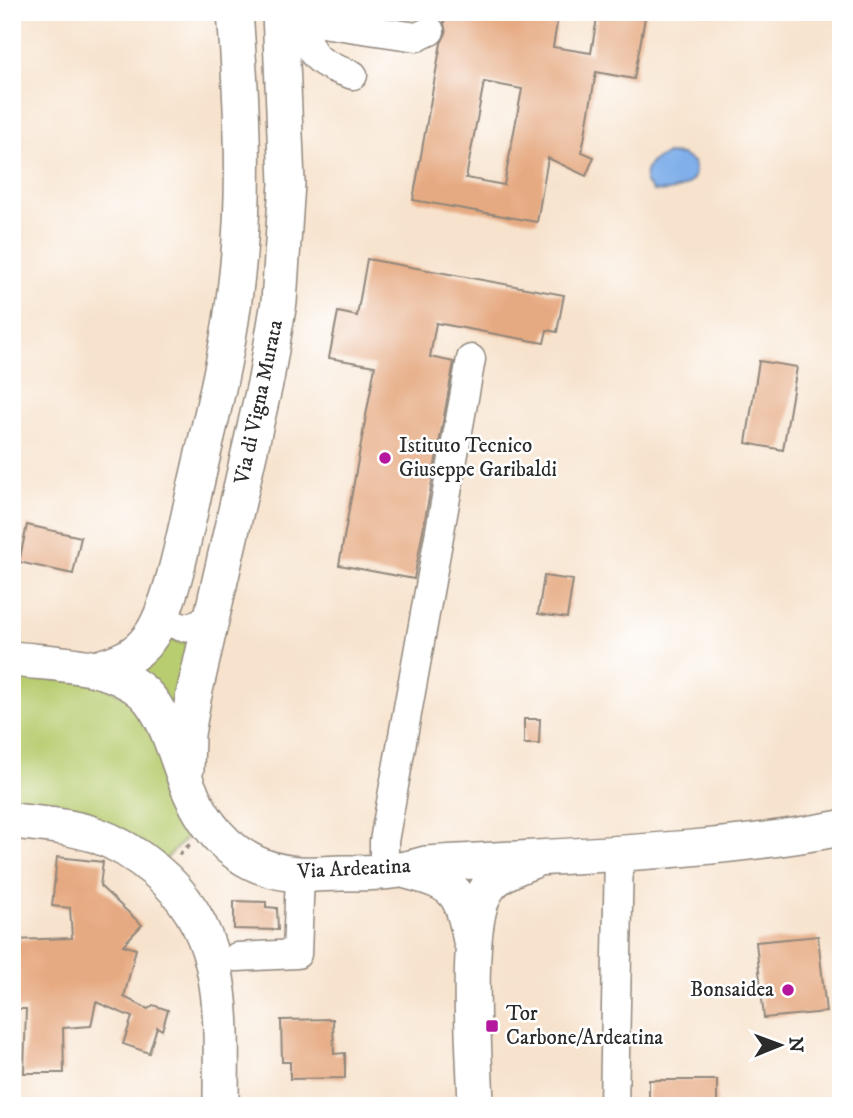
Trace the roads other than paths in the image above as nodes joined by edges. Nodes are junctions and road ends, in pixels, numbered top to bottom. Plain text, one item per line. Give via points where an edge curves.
1 (235, 12) edge
2 (289, 15) edge
3 (430, 31) dead end
4 (353, 75) dead end
5 (471, 359) dead end
6 (211, 616) junction
7 (159, 620) junction
8 (12, 659) edge
9 (95, 670) junction
10 (188, 786) junction
11 (12, 821) edge
12 (841, 828) edge
13 (619, 854) junction
14 (535, 860) junction
15 (395, 871) junction
16 (300, 874) junction
17 (473, 951) junction
18 (237, 957) dead end
19 (221, 1106) edge
20 (476, 1106) edge
21 (614, 1106) edge

1 - 7 main road, Via di Vigna Murata via 244,165 237,282 225,358 181,550
2 - 3 street via 417,37
2 - 4 street via 315,57
2 - 6 main road, Via di Vigna Murata via 287,183 279,302 266,379
5 - 15 street via 384,841
6 - 7 street via 182,628
6 - 10 main road, Via di Vigna Murata via 187,734
7 - 9 main road via 144,645 130,656
8 - 9 main road, Via Ardeatina
9 - 10 main road, Via Ardeatina via 130,683 150,701
10 - 16 main road, Via Ardeatina via 208,825 228,847 276,871
11 - 19 main road via 94,834 135,854 171,884 208,941 218,982
12 - 13 main road, Via Ardeatina
13 - 14 main road, Via Ardeatina
13 - 21 street
14 - 15 main road, Via Ardeatina via 426,864
14 - 17 main road via 489,886 478,913
15 - 16 main road, Via Ardeatina
15 - 17 main road via 434,878 454,891 464,907
16 - 18 street via 298,954
17 - 20 main road

